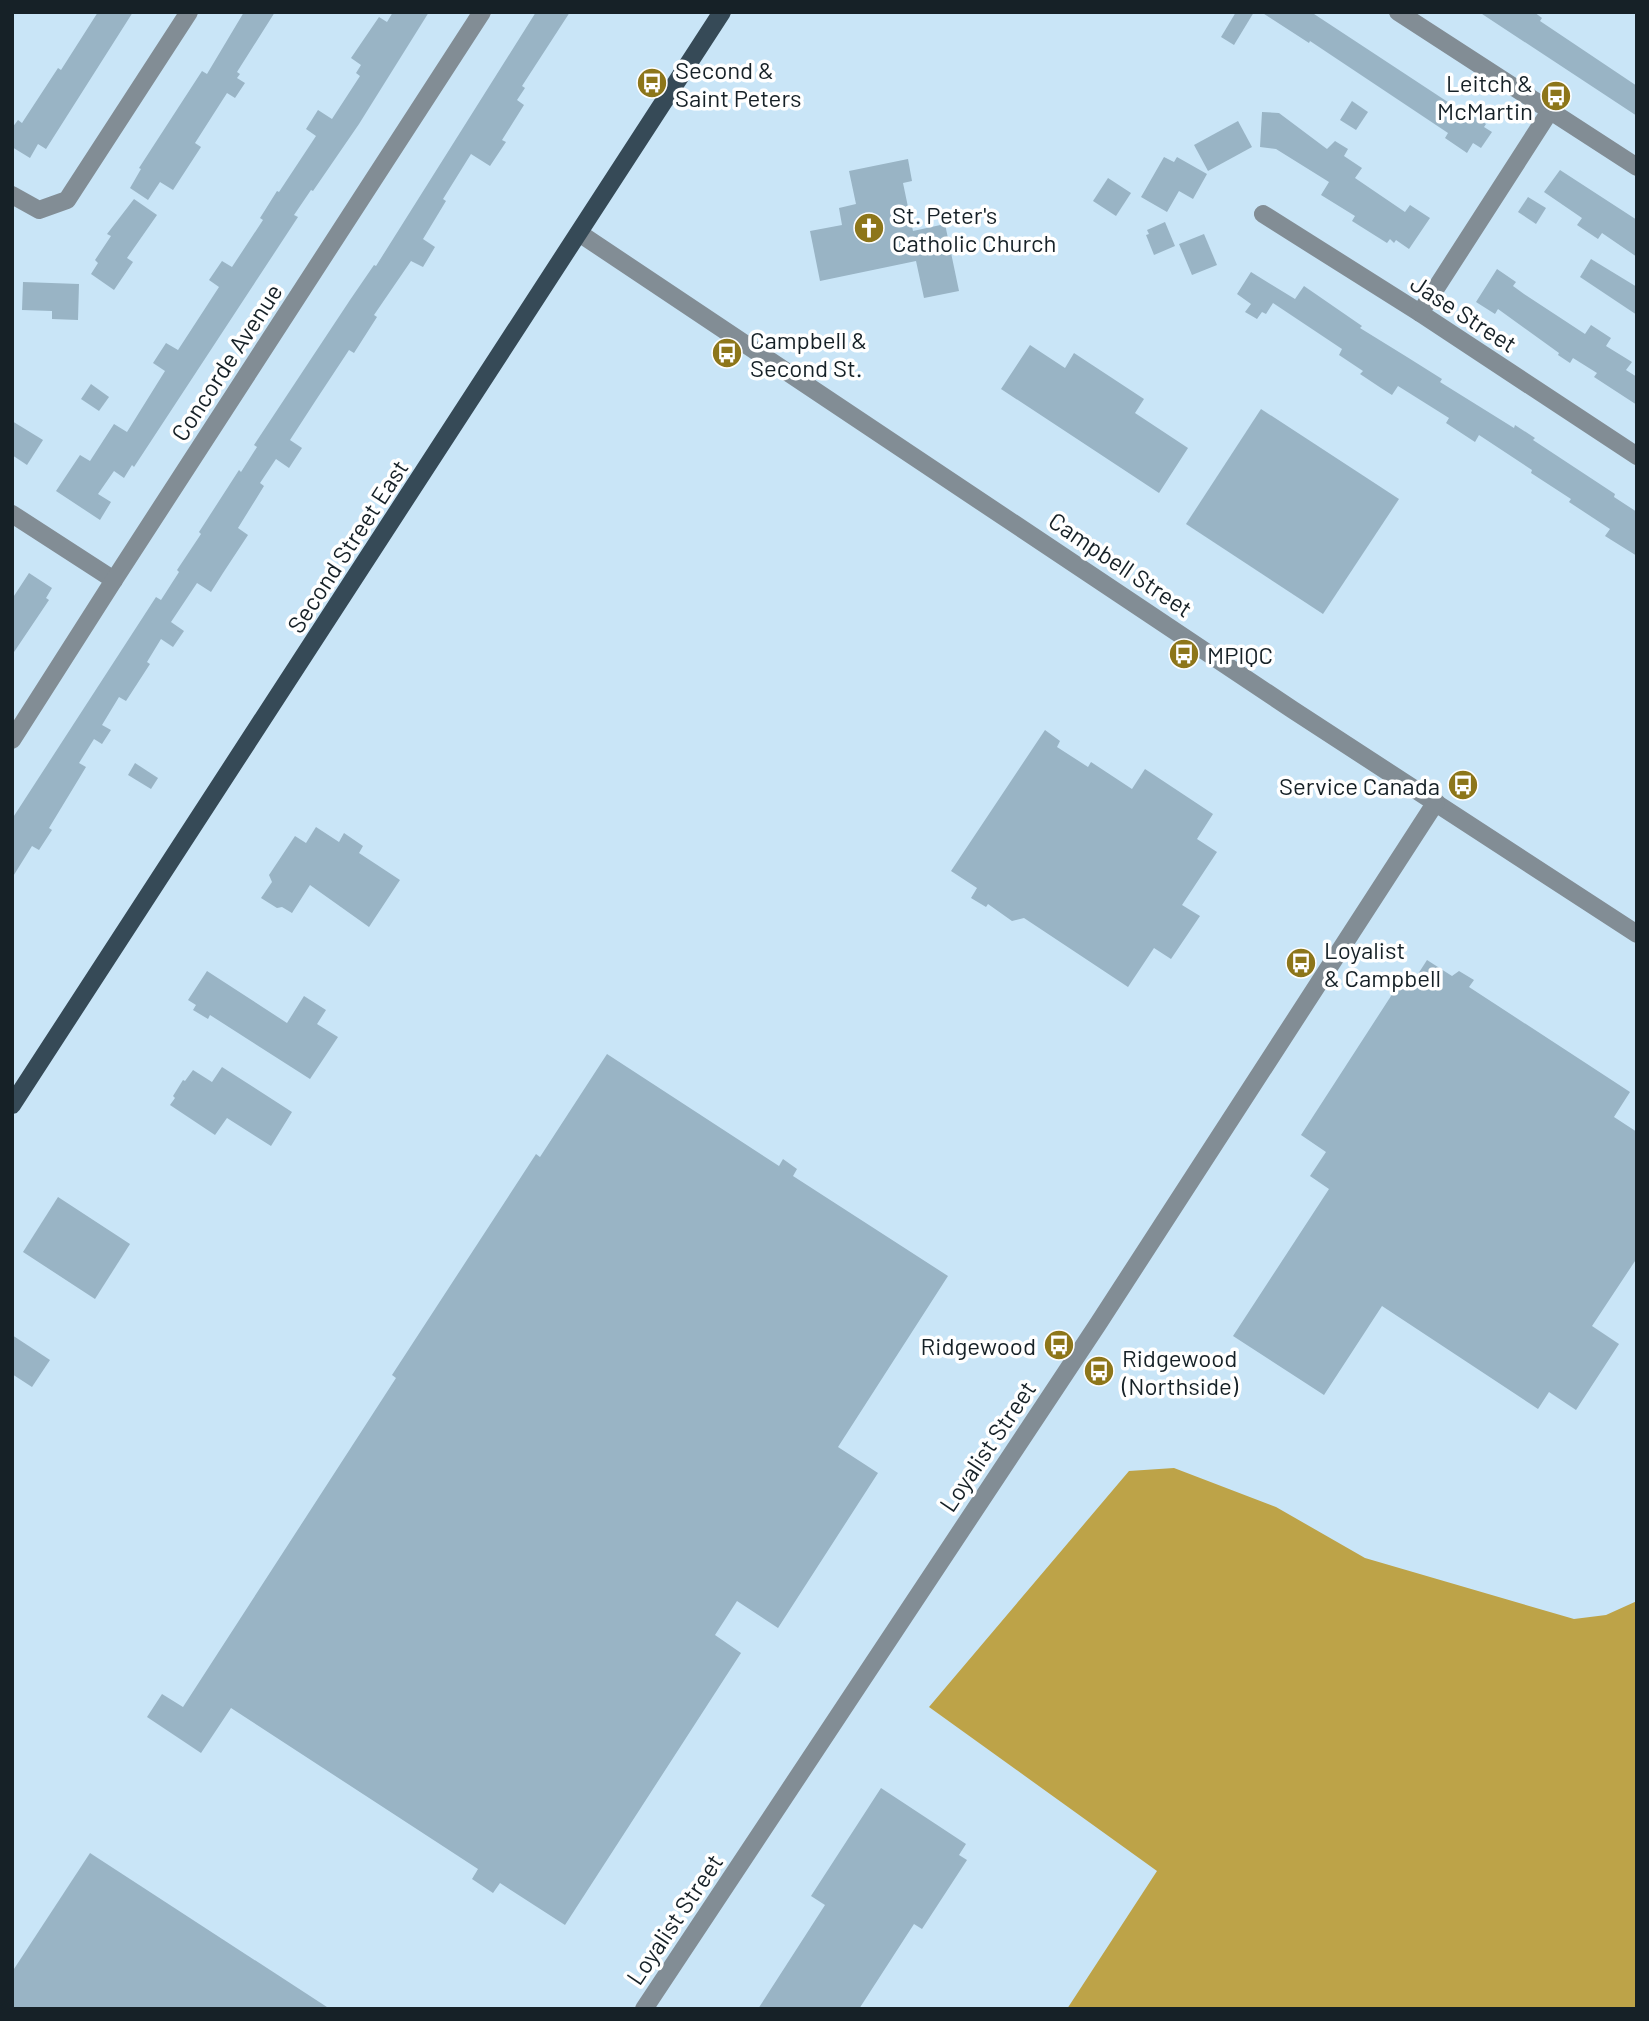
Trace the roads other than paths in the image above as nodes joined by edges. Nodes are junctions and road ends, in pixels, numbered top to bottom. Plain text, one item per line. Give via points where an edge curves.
1 (189, 12) edge
2 (482, 12) edge
3 (722, 12) edge
4 (1398, 12) edge
5 (1550, 111) junction
6 (1637, 167) edge
7 (12, 195) edge
8 (1263, 214) dead end
9 (579, 233) junction
10 (1420, 313) junction
11 (1637, 456) edge
12 (12, 514) edge
13 (114, 580) junction
14 (12, 740) edge
15 (1436, 802) junction
16 (1637, 934) edge
17 (12, 1105) edge
18 (644, 2009) edge

1 - 7 street via 67,200 39,210
2 - 13 street, Concorde Avenue
3 - 9 main road, Second Street East
4 - 5 street
5 - 6 street
5 - 10 street
8 - 10 street, Jase Street
9 - 15 street, Campbell Street
9 - 17 main road, Second Street East
10 - 11 street, Jase Street
12 - 13 street
13 - 14 street, Concorde Avenue
15 - 16 street, Campbell Street
15 - 18 street, Loyalist Street

